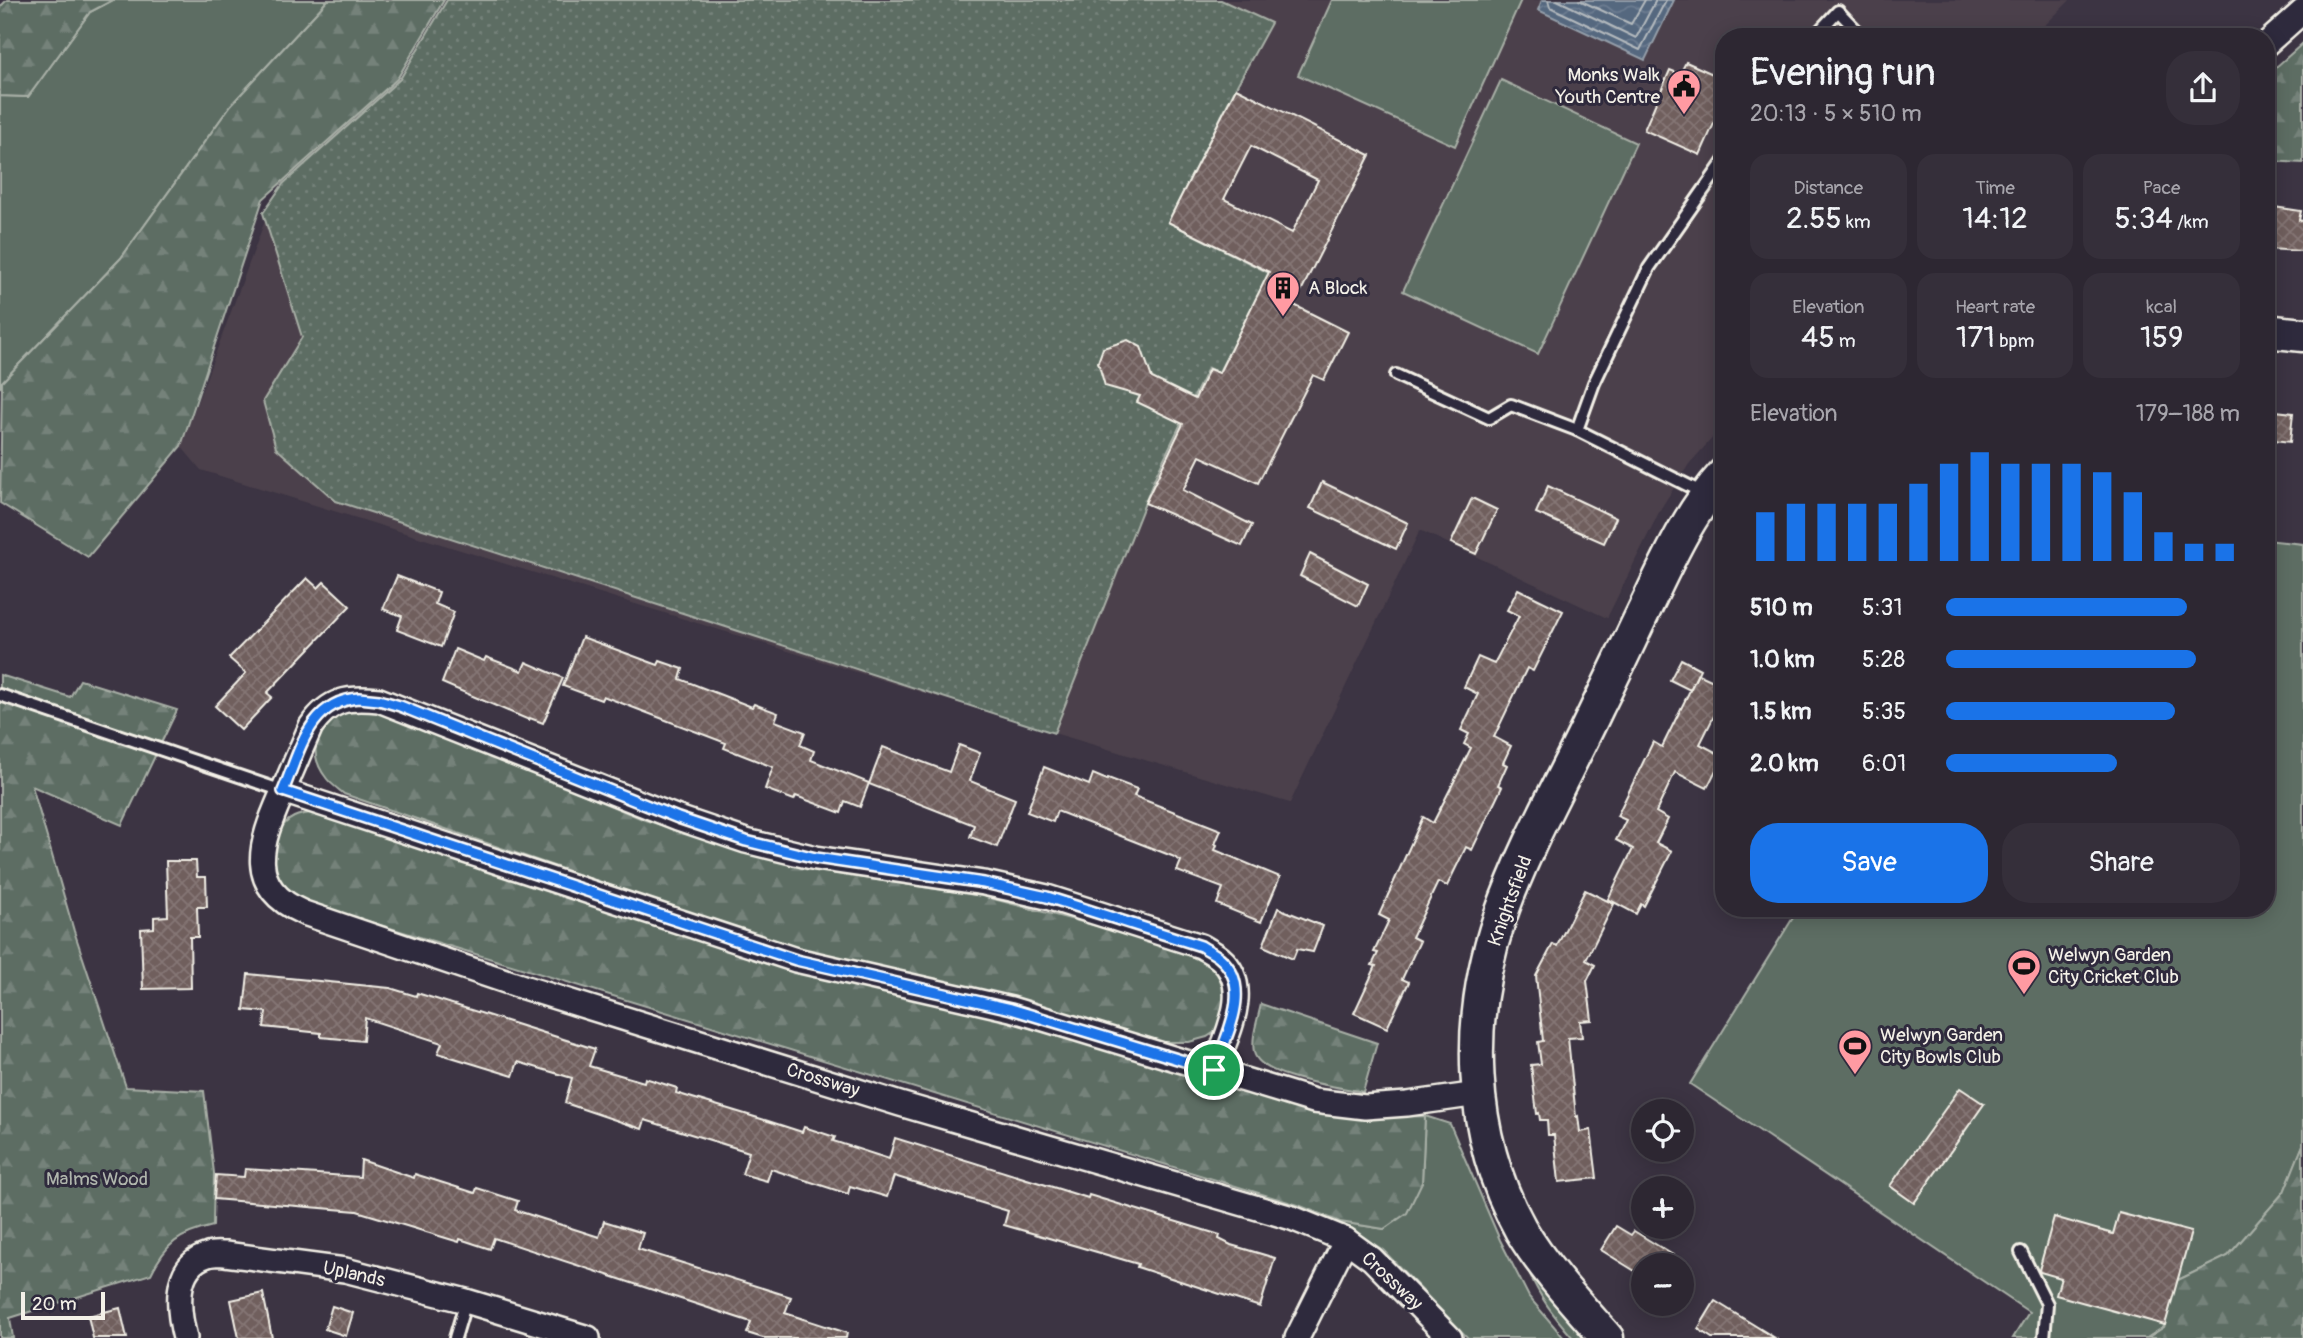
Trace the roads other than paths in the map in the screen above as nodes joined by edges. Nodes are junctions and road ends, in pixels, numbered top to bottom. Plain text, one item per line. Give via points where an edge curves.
1 (1831, 0) edge
2 (1838, 11) junction
3 (2303, 11) edge
4 (1822, 28) edge
5 (1854, 28) edge
6 (2275, 36) edge
7 (1715, 174) edge
8 (2275, 332) edge
9 (2303, 335) edge
10 (1396, 375) dead end
11 (1577, 430) junction
12 (1715, 484) edge
13 (1715, 485) edge
14 (0, 695) edge
15 (283, 791) junction
16 (1214, 1070) junction
17 (1478, 1094) junction
18 (1346, 1240) junction
19 (2021, 1252) dead end
20 (466, 1301) junction
21 (185, 1338) edge
22 (456, 1338) edge
23 (588, 1338) edge
24 (1297, 1338) edge
25 (1450, 1338) edge
26 (1607, 1338) edge
27 (2044, 1338) edge

1 - 2 lane
2 - 4 lane
2 - 5 lane
3 - 6 street
7 - 11 lane via 1649,268 1594,383
8 - 9 street
10 - 11 lane via 1489,418 1511,405
11 - 12 lane
13 - 17 street, Knightsfield via 1663,570 1500,918 1479,1008
14 - 15 lane
15 - 16 street via 796,960 1011,1009
15 - 16 street, Crossway via 320,713 347,699 379,700 746,841 816,858 1047,897 1201,946 1220,958 1233,974 1237,991 1236,1008
15 - 18 street, Crossway via 264,841 262,869 276,897 304,913 523,988 1292,1218
16 - 17 street via 1314,1101 1365,1107
17 - 26 street, Knightsfield via 1495,1174 1523,1232
18 - 24 street
18 - 25 street, Crossway via 1372,1259
19 - 27 lane via 2047,1304
20 - 21 street, Uplands via 345,1270 208,1255 187,1271 179,1291
20 - 22 lane
20 - 23 street, Uplands

